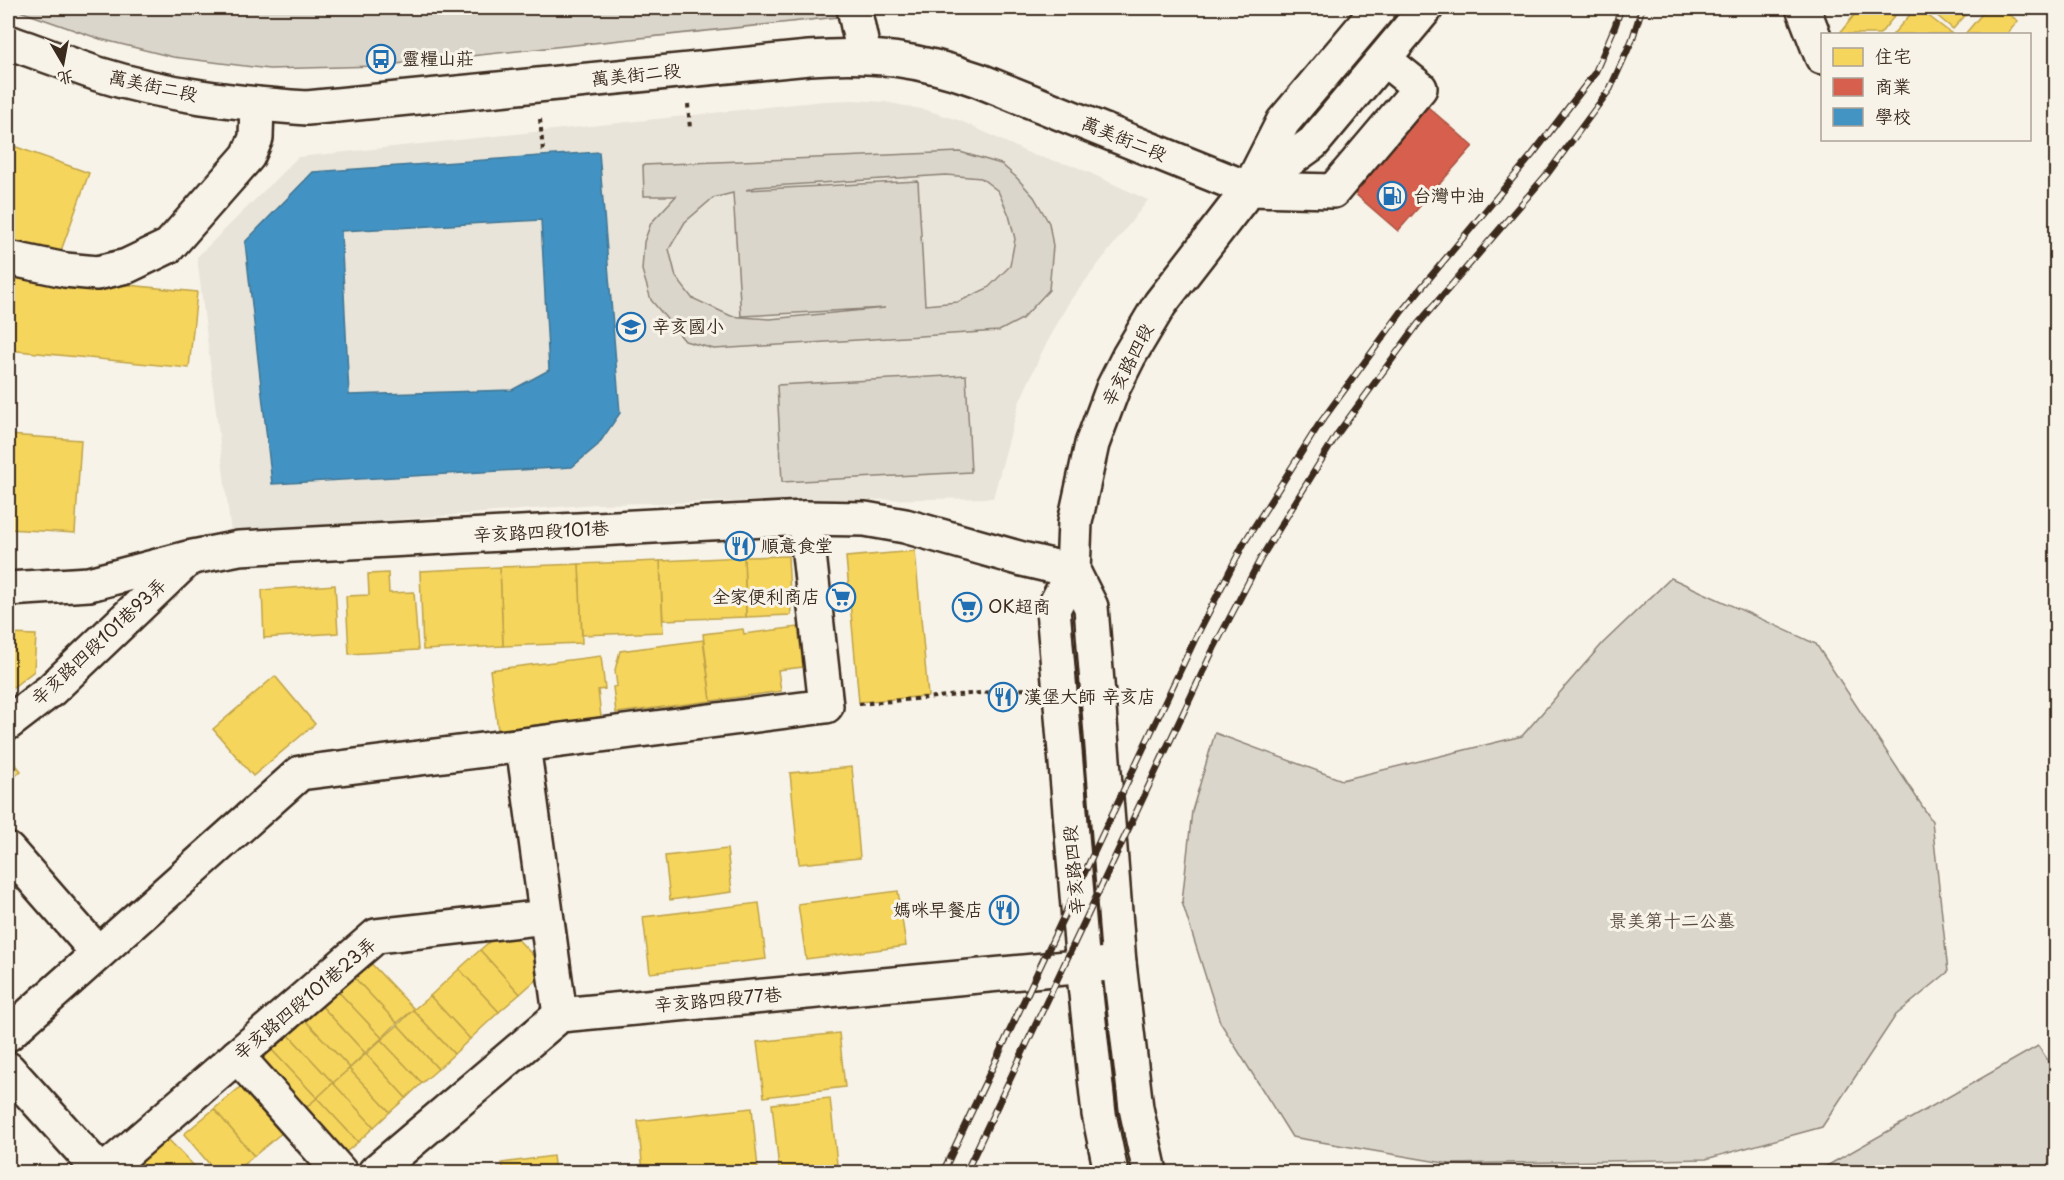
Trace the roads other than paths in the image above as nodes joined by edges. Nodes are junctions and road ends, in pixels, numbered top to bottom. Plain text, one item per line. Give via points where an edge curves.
1 (854, 8) edge
2 (1379, 8) edge
3 (1426, 8) edge
4 (1803, 8) edge
5 (8, 42) edge
6 (1821, 54) edge
7 (864, 55) junction
8 (1384, 59) junction
9 (257, 104) junction
10 (1249, 189) junction
11 (8, 258) edge
12 (806, 518) junction
13 (188, 558) junction
14 (1073, 571) junction
15 (8, 589) edge
16 (8, 723) edge
17 (523, 745) junction
18 (8, 850) edge
19 (546, 917) junction
20 (98, 953) junction
21 (1119, 963) junction
22 (1083, 966) junction
23 (560, 1015) junction
24 (8, 1034) edge
25 (237, 1056) junction
26 (8, 1069) edge
27 (102, 1173) edge
28 (340, 1173) edge
29 (375, 1173) edge
30 (1111, 1173) edge
31 (1150, 1173) edge

1 - 7 street
2 - 10 street, 辛亥路四段 via 1283,122
3 - 8 street, 辛亥路四段
4 - 6 street
5 - 9 street, 萬美街二段 via 147,86
7 - 9 street, 萬美街二段 via 328,107
7 - 10 street, 萬美街二段 via 924,63 978,80
8 - 10 street, 辛亥路四段 via 1313,143
8 - 10 street via 1420,88 1333,191
9 - 11 street via 256,138 248,156 170,246 127,266 97,273
10 - 14 street, 辛亥路四段 via 1160,304 1113,388 1092,444 1075,522
12 - 13 street, 辛亥路四段101巷 via 239,548
12 - 14 street, 辛亥路四段101巷 via 865,519 905,526
12 - 17 street via 826,706
13 - 15 street, 辛亥路四段101巷 via 89,584
13 - 16 street, 辛亥路四段101巷93弄 via 51,690
14 - 21 street, 辛亥路四段 via 1091,607
14 - 22 street, 辛亥路四段 via 1053,609
17 - 19 street
17 - 20 street via 300,773
18 - 20 street
19 - 23 street
19 - 25 street, 辛亥路四段101巷23弄 via 376,936
20 - 24 street
21 - 22 street, 辛亥路四段77巷
21 - 31 street, 辛亥路四段 via 1136,1108
22 - 23 street, 辛亥路四段77巷
22 - 30 street, 辛亥路四段 via 1099,1114
23 - 29 street
25 - 27 street, 辛亥路四段101巷23弄
25 - 28 street
26 - 27 street, 辛亥路四段101巷23弄

